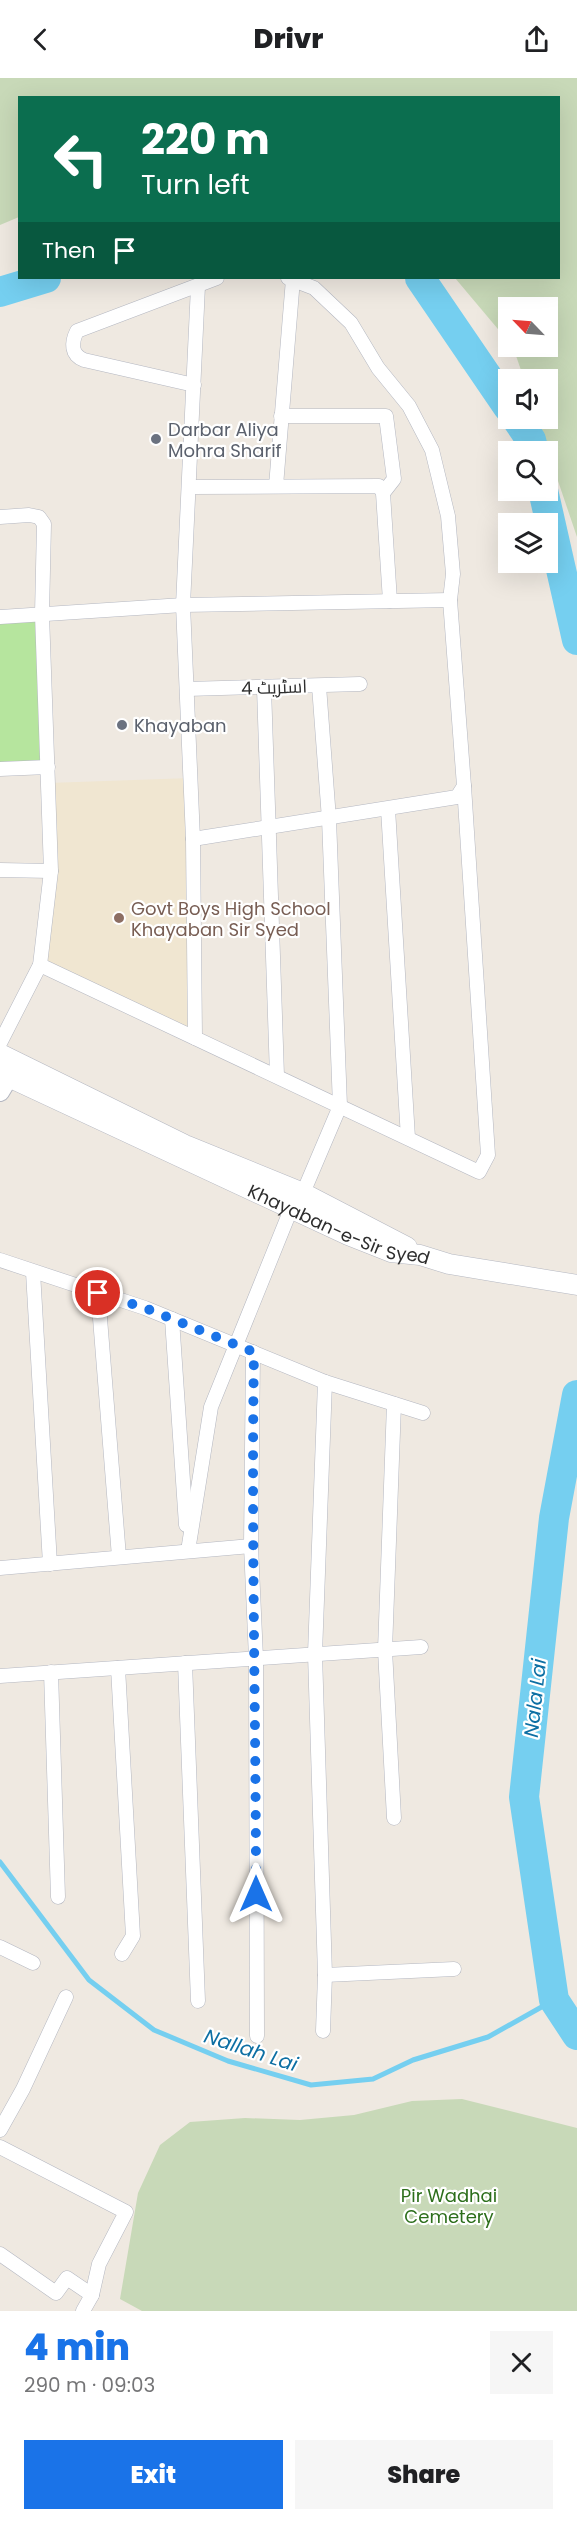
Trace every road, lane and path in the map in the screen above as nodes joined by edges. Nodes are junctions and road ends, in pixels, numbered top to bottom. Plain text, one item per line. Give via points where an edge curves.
1 (215, 279) edge
2 (290, 279) edge
3 (292, 279) edge
4 (198, 286) junction
5 (194, 385) junction
6 (281, 417) junction
7 (276, 486) junction
8 (190, 487) junction
9 (383, 493) junction
10 (0, 517) edge
11 (450, 600) junction
12 (390, 601) junction
13 (183, 605) junction
14 (42, 614) junction
15 (0, 617) edge
16 (360, 684) dead end
17 (319, 686) junction
18 (264, 688) junction
19 (188, 690) junction
20 (48, 767) junction
21 (0, 769) edge
22 (464, 786) junction
23 (388, 809) junction
24 (329, 819) junction
25 (268, 828) junction
26 (194, 839) junction
27 (0, 870) edge
28 (51, 871) junction
29 (40, 965) junction
30 (195, 1038) junction
31 (0, 1043) edge
32 (0, 1054) edge
33 (277, 1076) junction
34 (3, 1080) edge
35 (340, 1106) junction
36 (408, 1138) junction
37 (297, 1201) junction
38 (0, 1260) edge
39 (33, 1272) junction
40 (577, 1285) edge
41 (98, 1293) junction
42 (172, 1319) junction
43 (236, 1345) junction
44 (254, 1352) junction
45 (325, 1382) junction
46 (394, 1404) junction
47 (423, 1413) dead end
48 (252, 1546) junction
49 (188, 1551) junction
50 (119, 1557) junction
51 (50, 1564) junction
52 (0, 1568) edge
53 (422, 1647) dead end
54 (385, 1650) junction
55 (315, 1654) junction
56 (256, 1658) junction
57 (185, 1663) junction
58 (118, 1668) junction
59 (51, 1672) junction
60 (0, 1676) edge
61 (394, 1818) dead end
62 (58, 1897) dead end
63 (0, 1947) edge
64 (122, 1953) dead end
65 (33, 1963) dead end
66 (454, 1969) dead end
67 (325, 1975) junction
68 (66, 1997) dead end
69 (198, 2001) dead end
70 (323, 2031) dead end
71 (257, 2036) dead end
72 (0, 2130) edge
73 (0, 2147) edge
74 (0, 2254) edge
75 (92, 2295) junction
76 (83, 2311) edge

1 - 4 street
2 - 6 street
3 - 11 street via 314,288 351,324 378,368 409,406 432,450 448,516 453,574
4 - 5 street
4 - 5 street via 77,331 73,351 84,360
5 - 8 street
6 - 7 street
6 - 9 street via 386,416 394,479
7 - 8 street
7 - 9 street via 370,484 379,486
8 - 13 street
9 - 12 street
10 - 14 street via 29,515 39,517 44,525
11 - 12 street
11 - 22 street
12 - 13 street
13 - 14 street
13 - 19 street
14 - 15 street
14 - 20 street
16 - 17 street, اسٹریٹ 4
17 - 18 street, اسٹریٹ 4
17 - 24 street
18 - 19 street, اسٹریٹ 4
18 - 25 street
19 - 26 street
20 - 21 street
20 - 28 street
22 - 23 street via 457,797
22 - 36 street via 488,1155 479,1172
23 - 24 street
23 - 36 street
24 - 25 street
24 - 35 street
25 - 26 street
25 - 33 street
26 - 30 street
27 - 28 street
28 - 29 street
29 - 30 street
29 - 31 street
30 - 33 street
32 - 37 main road, Khayaban-e-Sir Syed
33 - 35 street
34 - 37 main road, Khayaban-e-Sir Syed
35 - 36 street
35 - 37 street
37 - 40 main road, Khayaban-e-Sir Syed via 391,1252
37 - 43 street
38 - 39 street
39 - 41 street
39 - 51 street
41 - 42 street
41 - 50 street
42 - 43 street
42 - 49 street
43 - 44 street
43 - 49 street via 211,1407
44 - 45 street
44 - 48 street
45 - 46 street
45 - 55 street
46 - 47 street
46 - 54 street
48 - 49 street
48 - 56 street
49 - 50 street
50 - 51 street
51 - 52 street
53 - 54 street
54 - 55 street
54 - 61 street
55 - 56 street
55 - 67 street
56 - 57 street
56 - 71 street
57 - 58 street
57 - 69 street
58 - 59 street
58 - 64 street via 133,1936
59 - 60 street
59 - 62 street
63 - 65 street
66 - 67 street
67 - 70 street
68 - 72 street
73 - 75 street via 126,2212 99,2264
74 - 75 street via 56,2293 67,2278
75 - 76 street

